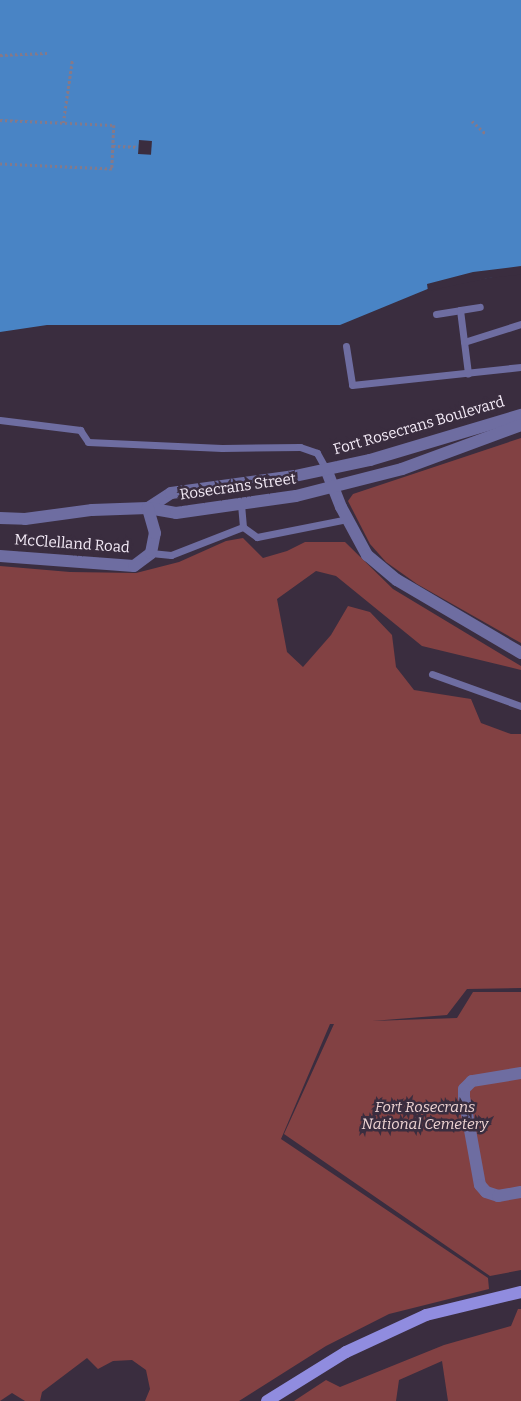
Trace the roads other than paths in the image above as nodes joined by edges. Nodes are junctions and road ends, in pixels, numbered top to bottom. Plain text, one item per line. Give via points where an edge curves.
1 (480, 308) dead end
2 (460, 310) junction
3 (436, 314) dead end
4 (521, 324) edge
5 (464, 342) junction
6 (346, 346) dead end
7 (521, 368) edge
8 (468, 373) junction
9 (521, 415) edge
10 (0, 420) edge
11 (521, 425) edge
12 (326, 469) junction
13 (332, 487) junction
14 (241, 505) junction
15 (148, 508) junction
16 (0, 518) edge
17 (348, 519) junction
18 (243, 527) junction
19 (151, 553) junction
20 (0, 556) edge
21 (521, 652) edge
22 (432, 674) dead end
23 (521, 706) edge
24 (521, 1072) edge
25 (521, 1192) edge
26 (521, 1292) edge
27 (267, 1401) edge

1 - 2 lane
2 - 3 lane
2 - 5 lane
4 - 5 lane
5 - 8 lane
6 - 8 lane via 352,386
7 - 8 lane
9 - 12 street, Fort Rosecrans Boulevard via 370,460
10 - 12 lane via 80,430 88,442 222,448 300,446 317,453
11 - 13 street, Fort Rosecrans Boulevard via 402,469
12 - 13 street
12 - 15 street, Rosecrans Street via 171,494
13 - 14 street, Rosecrans Street
13 - 17 street
14 - 15 street, Rosecrans Street via 176,513
14 - 18 lane
15 - 16 street, Rosecrans Street via 92,510 25,519
15 - 19 street, McClelland Road via 155,533
17 - 18 lane via 258,537
17 - 21 street via 367,555 397,580
18 - 19 lane via 171,555
19 - 20 street, McClelland Road via 134,566
22 - 23 lane
24 - 25 street via 472,1081 464,1088 464,1097 480,1185 486,1192 498,1196
26 - 27 main road via 426,1316 346,1352

